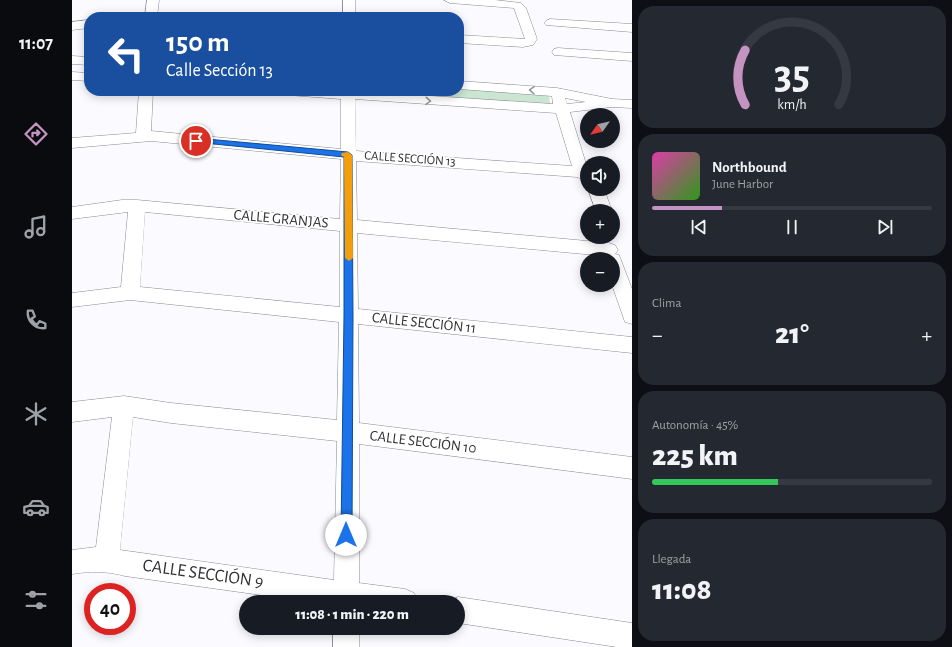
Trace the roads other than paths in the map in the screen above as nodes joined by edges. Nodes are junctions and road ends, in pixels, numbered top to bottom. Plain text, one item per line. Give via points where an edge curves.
1 (153, 0) edge
2 (349, 0) edge
3 (450, 0) edge
4 (152, 12) edge
5 (349, 12) edge
6 (550, 23) dead end
7 (84, 25) edge
8 (72, 26) edge
9 (632, 28) edge
10 (464, 39) edge
11 (558, 52) dead end
12 (632, 57) edge
13 (72, 60) edge
14 (84, 61) edge
15 (72, 76) edge
16 (84, 77) edge
17 (464, 85) edge
18 (557, 92) junction
19 (146, 96) edge
20 (348, 96) edge
21 (388, 96) edge
22 (612, 103) junction
23 (632, 104) edge
24 (561, 109) junction
25 (143, 137) junction
26 (72, 143) edge
27 (348, 155) junction
28 (580, 163) edge
29 (580, 174) edge
30 (137, 206) junction
31 (72, 213) edge
32 (349, 225) junction
33 (612, 251) edge
34 (130, 293) junction
35 (72, 300) edge
36 (349, 316) junction
37 (632, 316) edge
38 (632, 345) edge
39 (124, 406) junction
40 (72, 412) edge
41 (347, 433) junction
42 (632, 468) edge
43 (107, 559) junction
44 (72, 562) edge
45 (326, 595) edge
46 (346, 595) edge
47 (465, 611) edge
48 (346, 635) edge
49 (632, 636) edge
50 (346, 647) edge

1 - 4 street
2 - 5 street
3 - 10 street via 514,4 520,8 531,41 527,43
6 - 9 street
7 - 8 street
11 - 12 street
13 - 14 street
15 - 16 street
18 -> 17 street
18 - 22 street
18 - 24 street
19 - 25 street
20 - 27 street
21 -> 24 street
22 - 23 street
22 - 24 street
24 - 28 street
25 - 26 street, CALLE SECCIÓN 13
25 - 27 street, CALLE SECCIÓN 13
27 - 29 street, CALLE SECCIÓN 13
27 - 32 street
30 - 31 street, CALLE GRANJAS
30 - 32 street, CALLE GRANJAS
30 - 34 street
32 - 33 street, CALLE GRANJAS
32 - 36 street
33 - 37 street
34 - 35 street, CALLE SECCIÓN 11
34 - 36 street, CALLE SECCIÓN 11
36 - 38 street, CALLE SECCIÓN 11
36 - 41 street
39 - 40 street, CALLE SECCIÓN 10
39 - 41 street, CALLE SECCIÓN 10
39 - 43 street
41 - 42 street, CALLE SECCIÓN 10
41 - 46 street
43 - 44 street, CALLE SECCIÓN 9
43 - 45 street, CALLE SECCIÓN 9 via 125,564
47 - 49 street
48 - 50 street

